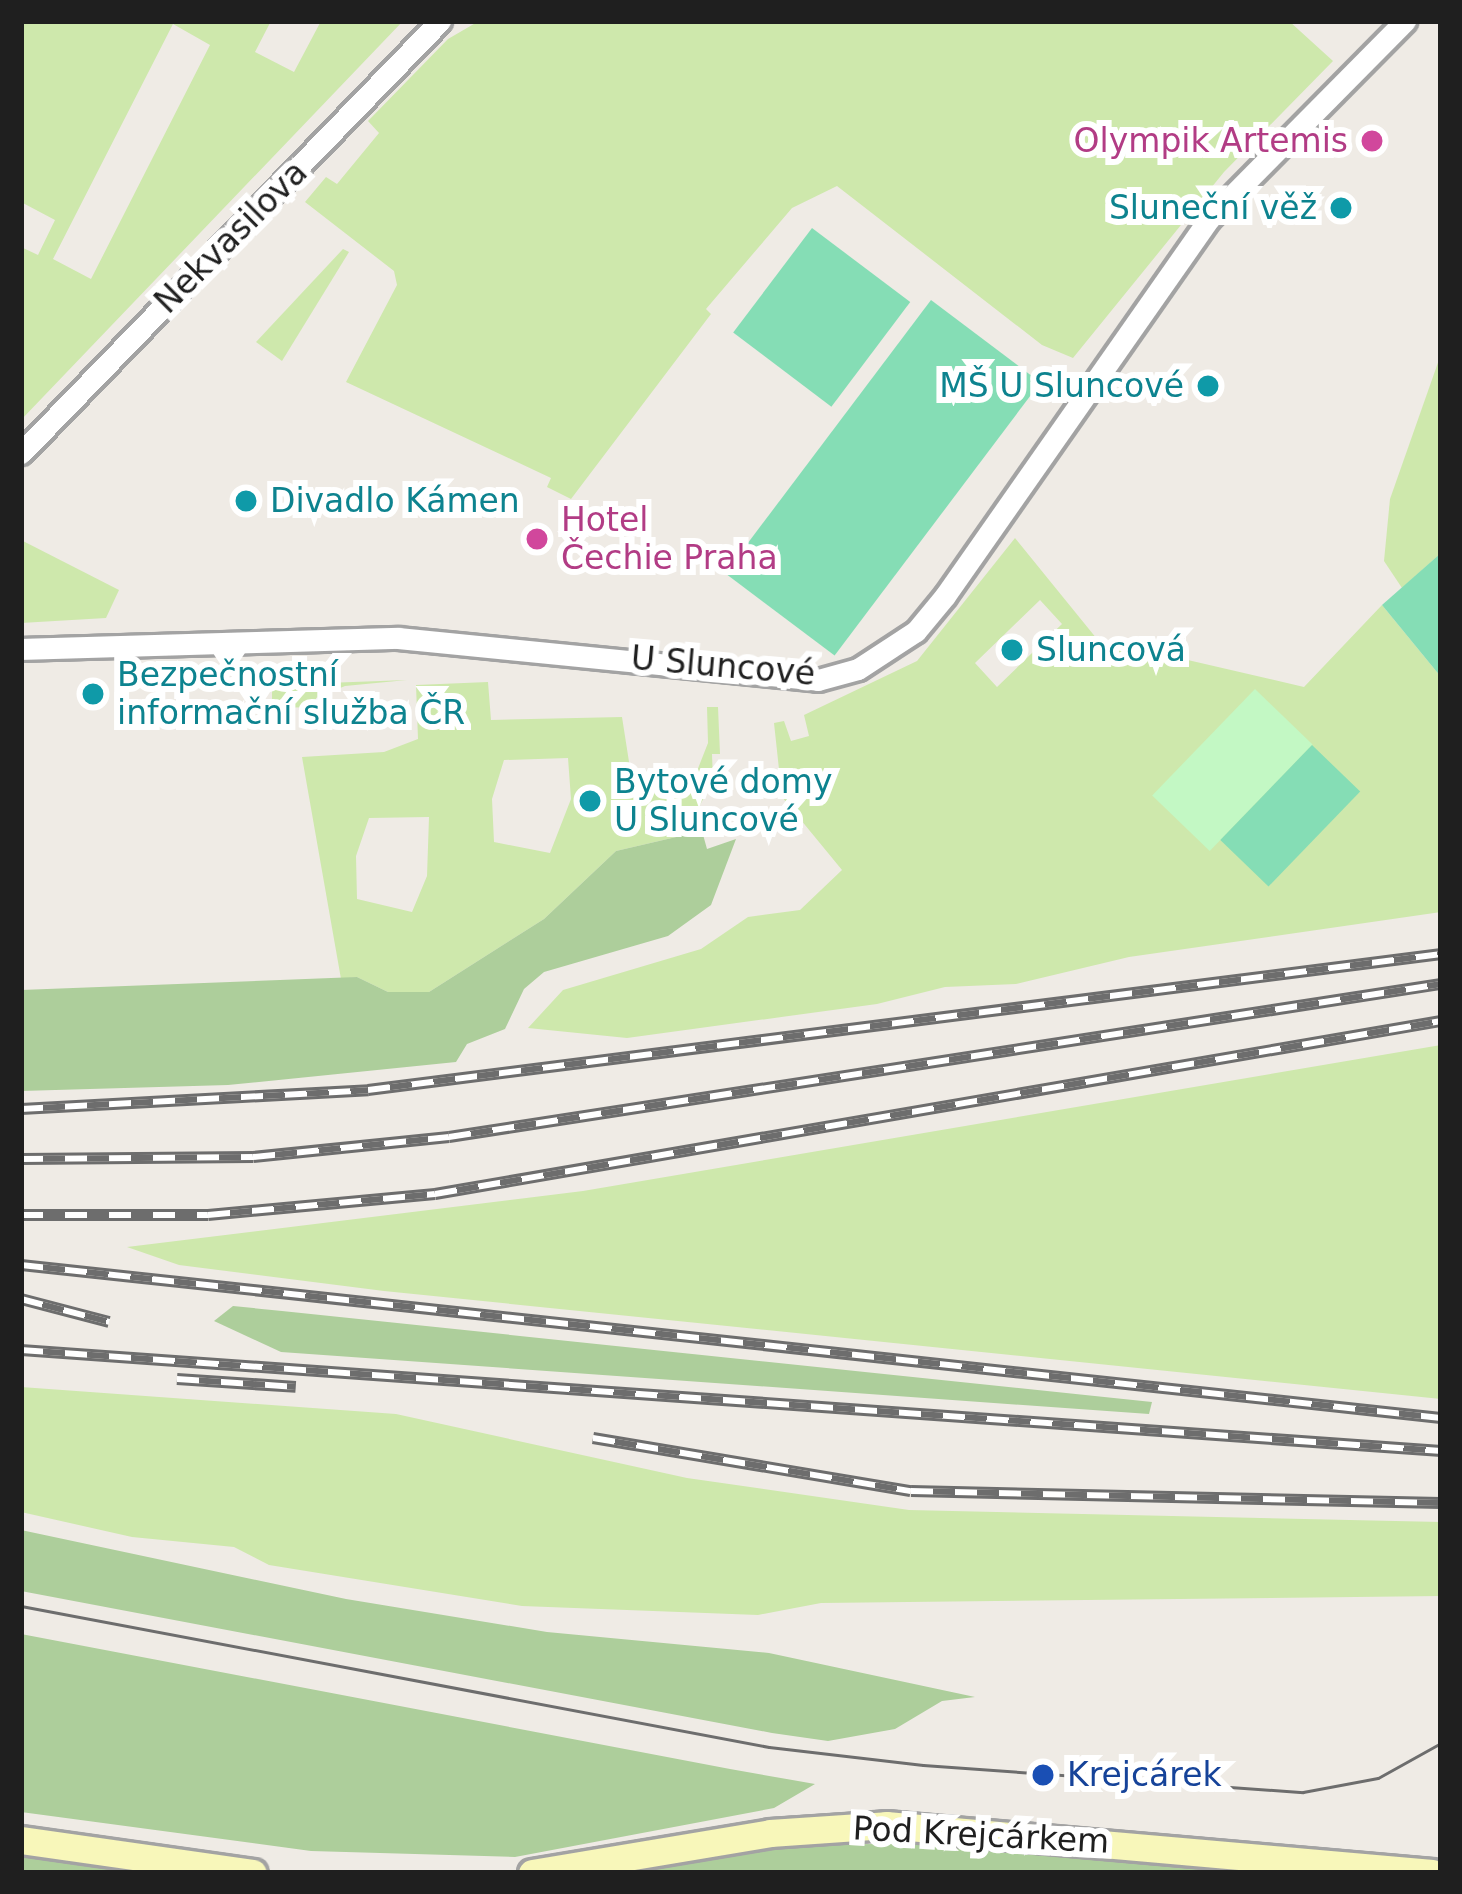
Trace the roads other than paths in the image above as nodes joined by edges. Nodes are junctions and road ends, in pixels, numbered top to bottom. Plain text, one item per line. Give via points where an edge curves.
1 (440, 21) edge
2 (1405, 21) edge
3 (21, 453) edge
4 (21, 649) edge
5 (21, 1840) edge
6 (1430, 1867) edge
7 (254, 1873) edge
8 (532, 1873) edge

1 - 3 street, Nekvasilova
2 - 4 street, U Sluncové via 1209,219 945,596 916,632 858,669 818,680 398,638
5 - 7 main road
6 - 8 main road, Pod Krejcárkem via 886,1825 770,1833

